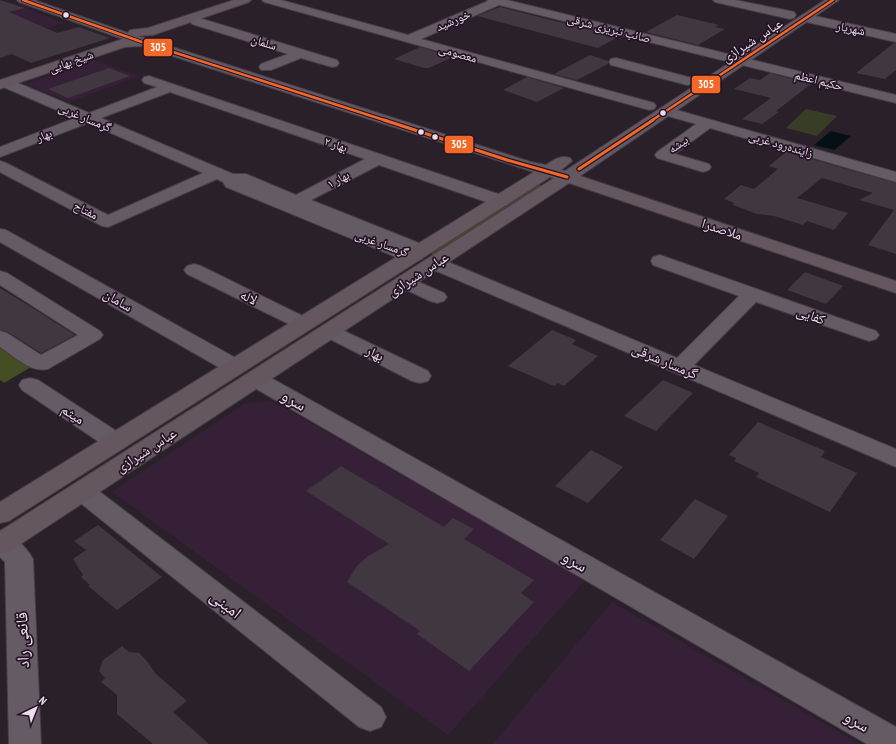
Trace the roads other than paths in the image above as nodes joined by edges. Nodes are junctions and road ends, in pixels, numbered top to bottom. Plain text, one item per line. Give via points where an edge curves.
1 (23, 0) edge
2 (39, 0) edge
3 (245, 0) edge
4 (257, 0) edge
5 (268, 0) edge
6 (719, 0) edge
7 (813, 0) edge
8 (833, 0) edge
9 (495, 1) edge
10 (222, 10) junction
11 (790, 15) junction
12 (806, 18) junction
13 (196, 21) junction
14 (141, 38) junction
15 (896, 38) edge
16 (409, 40) junction
17 (301, 54) junction
18 (725, 57) junction
19 (742, 61) junction
20 (616, 62) dead end
21 (332, 63) dead end
22 (266, 67) dead end
23 (149, 80) dead end
24 (687, 81) junction
25 (2, 83) edge
26 (170, 87) junction
27 (896, 99) edge
28 (649, 106) junction
29 (666, 112) junction
30 (637, 114) dead end
31 (89, 118) junction
32 (708, 123) junction
33 (0, 152) edge
34 (575, 154) dead end
35 (378, 159) junction
36 (507, 160) junction
37 (0, 166) edge
38 (703, 167) dead end
39 (224, 176) junction
40 (896, 177) edge
41 (544, 181) junction
42 (501, 201) junction
43 (293, 203) junction
44 (1, 235) edge
45 (424, 259) junction
46 (660, 261) dead end
47 (194, 270) dead end
48 (0, 278) edge
49 (405, 282) junction
50 (896, 287) edge
51 (752, 294) junction
52 (437, 297) dead end
53 (304, 324) junction
54 (329, 331) junction
55 (869, 335) dead end
56 (0, 336) edge
57 (680, 367) junction
58 (246, 373) junction
59 (420, 376) dead end
60 (30, 385) dead end
61 (116, 442) junction
62 (896, 458) edge
63 (82, 491) junction
64 (0, 514) edge
65 (1, 542) edge
66 (370, 717) dead end
67 (895, 743) dead end
68 (25, 744) edge

1 - 14 main road, ملاصدرا
2 - 14 main road, ملاصدرا
3 - 10 main road, شیخ بهایی
4 - 10 main road, شیخ بهایی
5 - 16 street, معصومی
6 - 11 street
7 - 11 main road, عباس شیرازی
8 - 12 main road, عباس شیرازی
9 - 16 street, خورشید
9 - 18 street, صائب تبریزی شرقی
10 - 13 main road, شیخ بهایی
10 - 14 main road, شیخ بهایی
11 - 18 main road, عباس شیرازی
12 - 15 street, شهریار
12 - 19 main road, عباس شیرازی
13 - 14 main road, شیخ بهایی
13 - 17 street, سلمان
14 - 25 main road, شیخ بهایی
14 - 36 main road, ملاصدرا
14 - 41 main road, ملاصدرا via 532,160
16 - 28 street, معصومی
17 - 21 street, سلمان
17 - 22 street
18 - 19 street, صائب تبریزی شرقی
18 - 24 main road, عباس شیرازی
19 - 27 street, حکیم اعظم
19 - 29 main road, عباس شیرازی
20 - 24 street
23 - 26 street, بهار ۲
24 - 28 main road, عباس شیرازی
25 - 31 street, گرمسار غربی
26 - 31 street, بهار
26 - 35 street, بهار ۲
28 - 30 main road, عباس شیرازی
29 - 32 street, زاینده‌رود غربی
29 - 41 main road, عباس شیرازی
31 - 33 street, بهار
31 - 39 street, گرمسار غربی
32 - 38 street, بیشه via 663,155
32 - 40 street, زاینده‌رود غربی
34 - 41 main road, عباس شیرازی
35 - 42 street, بهار ۲
35 - 43 street, بهار ۱
36 - 41 main road, ملاصدرا
36 - 41 main road via 520,173
37 - 39 street, مفتاح via 108,222
39 - 43 street, گرمسار غربی via 232,183
41 - 42 main road, عباس شیرازی
41 - 45 main road, عباس شیرازی
41 - 50 main road, ملاصدرا
42 - 45 main road, عباس شیرازی
43 - 45 street, گرمسار غربی via 403,253
44 - 58 street, سامان
45 - 49 main road, عباس شیرازی
45 - 53 main road, عباس شیرازی
45 - 57 street, گرمسار شرقی
46 - 51 street, کفایی
47 - 53 street, لاله
48 - 56 street via 93,335 40,364
49 - 52 street
49 - 54 main road, عباس شیرازی
51 - 55 street, کفایی
51 - 57 street
53 - 58 main road, عباس شیرازی
54 - 58 main road, عباس شیرازی
54 - 59 street, بهار
57 - 62 street, گرمسار شرقی
58 - 61 main road, عباس شیرازی
58 - 63 main road, عباس شیرازی
58 - 67 street, سرو
60 - 61 street, میثم
61 - 64 main road, عباس شیرازی
63 - 65 main road, عباس شیرازی
63 - 66 street, امینی
65 - 68 street, قانعی‌ راد via 19,559

